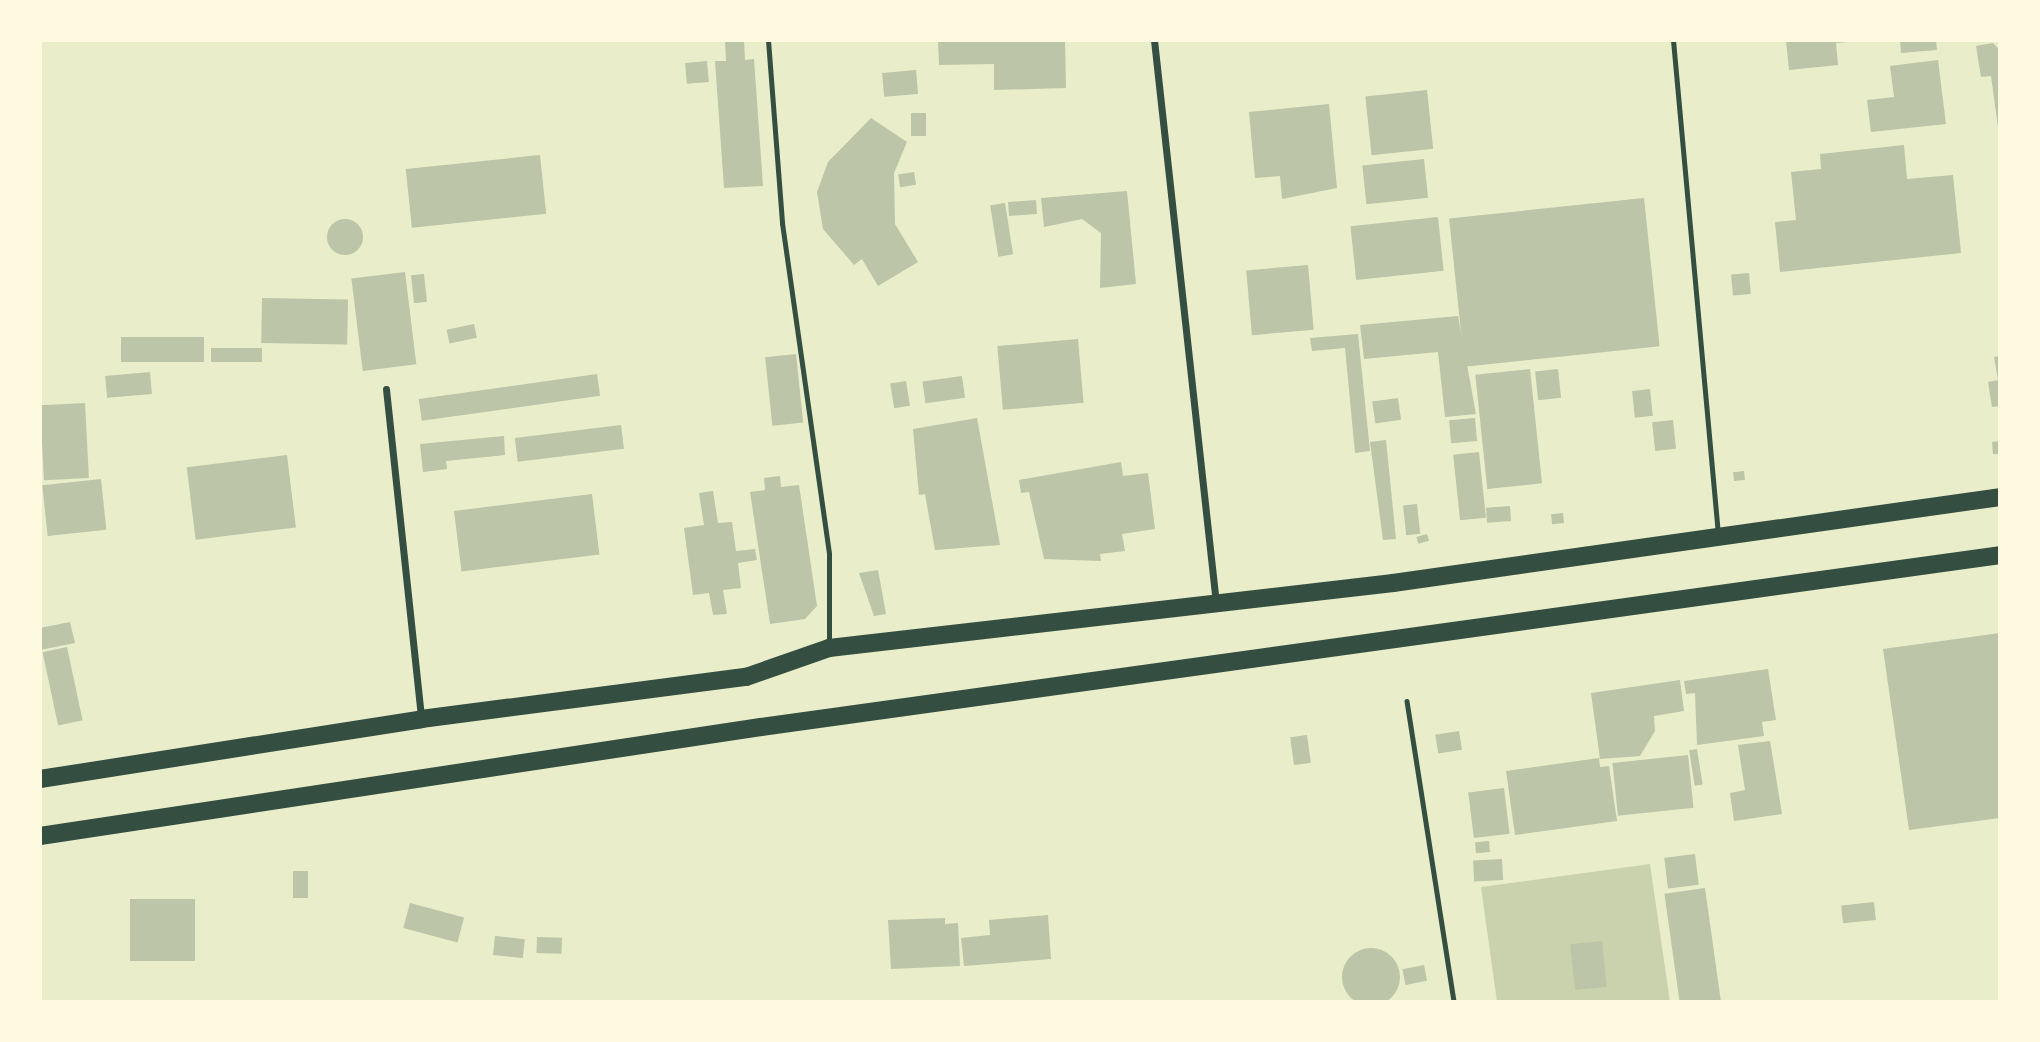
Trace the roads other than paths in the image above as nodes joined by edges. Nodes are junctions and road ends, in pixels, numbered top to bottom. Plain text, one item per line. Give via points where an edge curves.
1 (768, 40) edge
2 (1154, 40) edge
3 (1673, 40) edge
4 (386, 389) dead end
5 (2000, 497) edge
6 (1718, 535) junction
7 (2000, 555) edge
8 (1216, 604) junction
9 (829, 648) junction
10 (421, 719) junction
11 (40, 779) edge
12 (40, 836) edge

1 - 9 lane via 782,223 829,554
2 - 8 street
3 - 6 lane
4 - 10 street
5 - 6 main road
6 - 8 main road
7 - 12 main road via 747,729
8 - 9 main road
9 - 10 main road via 746,677
10 - 11 main road

